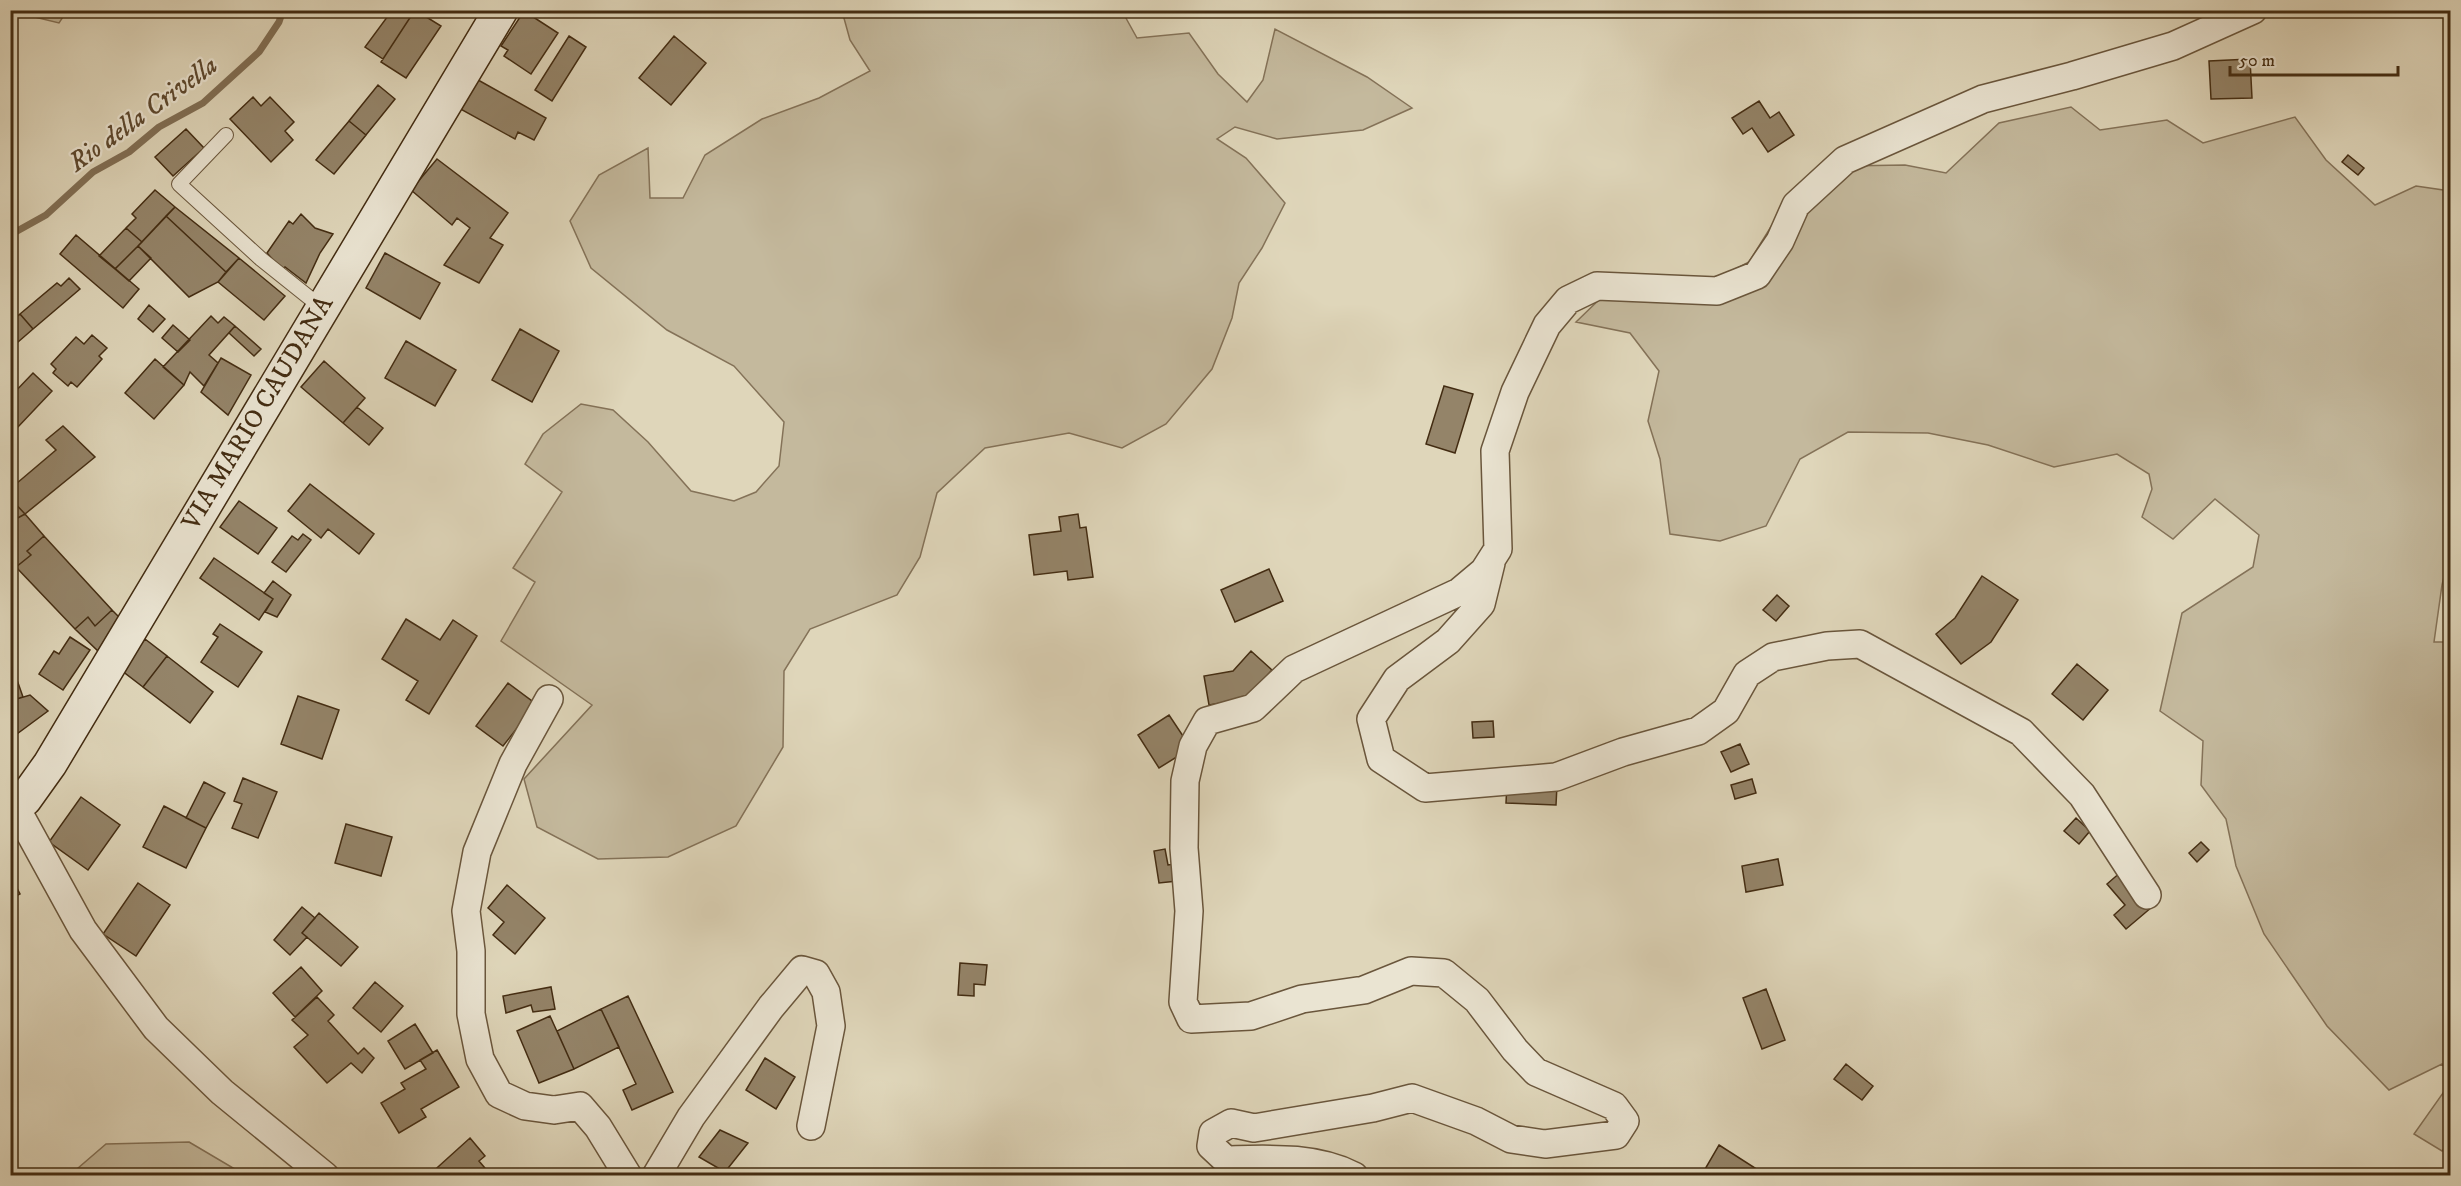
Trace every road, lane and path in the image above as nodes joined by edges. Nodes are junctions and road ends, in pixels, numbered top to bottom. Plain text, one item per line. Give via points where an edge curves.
1 (501, 10) edge
2 (2253, 10) edge
3 (226, 135) dead end
4 (321, 307) junction
5 (1492, 559) junction
6 (549, 699) dead end
7 (13, 809) edge
8 (2147, 895) dead end
9 (811, 1126) dead end
10 (324, 1176) edge
11 (628, 1176) edge
12 (656, 1176) edge
13 (1354, 1176) edge

1 - 4 main road, VIA MARIO CAUDANA
2 - 5 street via 2173,46 1983,99 1845,160 1796,205 1780,241 1757,275 1717,291 1597,286 1568,300 1547,325 1515,392 1495,451 1498,549
3 - 4 lane via 179,184 261,259
4 - 7 main road, VIA MARIO CAUDANA via 50,764
5 - 8 street via 1481,604 1448,641 1397,679 1371,719 1381,759 1425,788 1556,777 1623,752 1698,731 1726,711 1748,674 1773,657 1860,644 2021,732 2082,795
5 - 13 street via 1459,592 1294,669 1253,708 1207,721 1193,746 1185,781 1184,848 1189,911 1183,1002 1191,1019 1251,1016 1302,999 1364,990 1411,971 1444,973 1477,1000 1536,1072 1614,1106 1625,1121 1616,1135 1545,1144 1511,1139 1476,1121 1412,1098 1254,1128 1231,1123 1213,1133 1211,1146 1226,1160 1303,1161 1337,1167
6 - 11 street via 513,764 477,852 466,911 471,951 471,1014 480,1059 499,1094 525,1106 554,1110 580,1106
7 - 10 street via 83,930 156,1028 222,1092
9 - 12 street via 831,1026 826,992 816,974 802,970 692,1117

